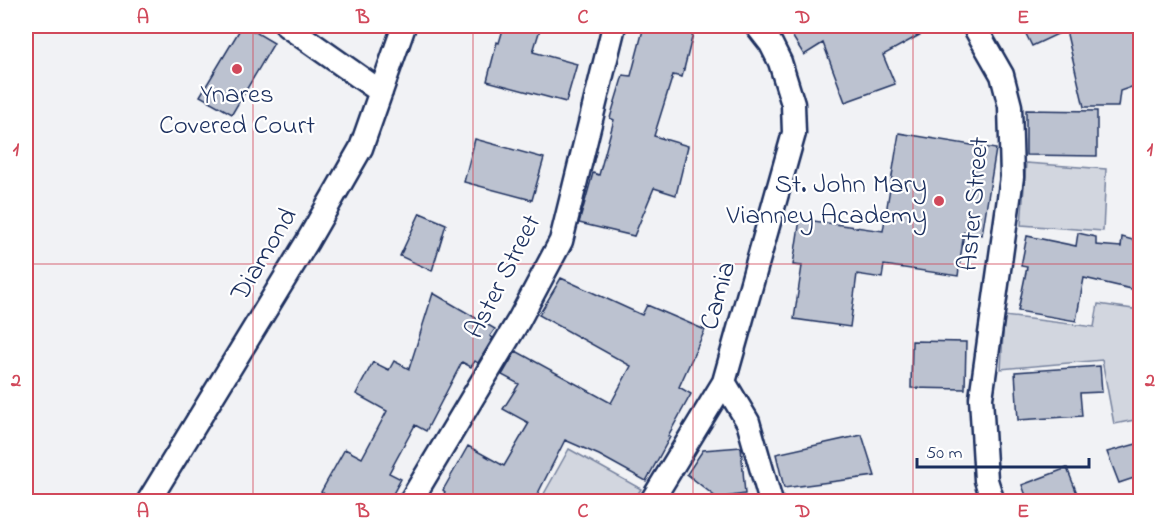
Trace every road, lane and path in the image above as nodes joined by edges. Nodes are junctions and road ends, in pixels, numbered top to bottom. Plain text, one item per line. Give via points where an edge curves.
1 (287, 26) edge
2 (404, 26) edge
3 (614, 26) edge
4 (757, 26) edge
5 (974, 26) edge
6 (381, 92) junction
7 (724, 381) junction
8 (148, 501) edge
9 (410, 501) edge
10 (651, 501) edge
11 (771, 501) edge
12 (993, 501) edge

1 - 6 street
2 - 6 street, Diamond
3 - 9 street, Aster Street via 561,241 519,320
4 - 7 street, Camia via 780,62 793,104 794,133
5 - 12 street, Aster Street via 1002,75 1010,106 1012,177 981,398 986,480
6 - 8 street, Diamond via 361,148
7 - 10 street, Camia
7 - 11 street via 748,422

